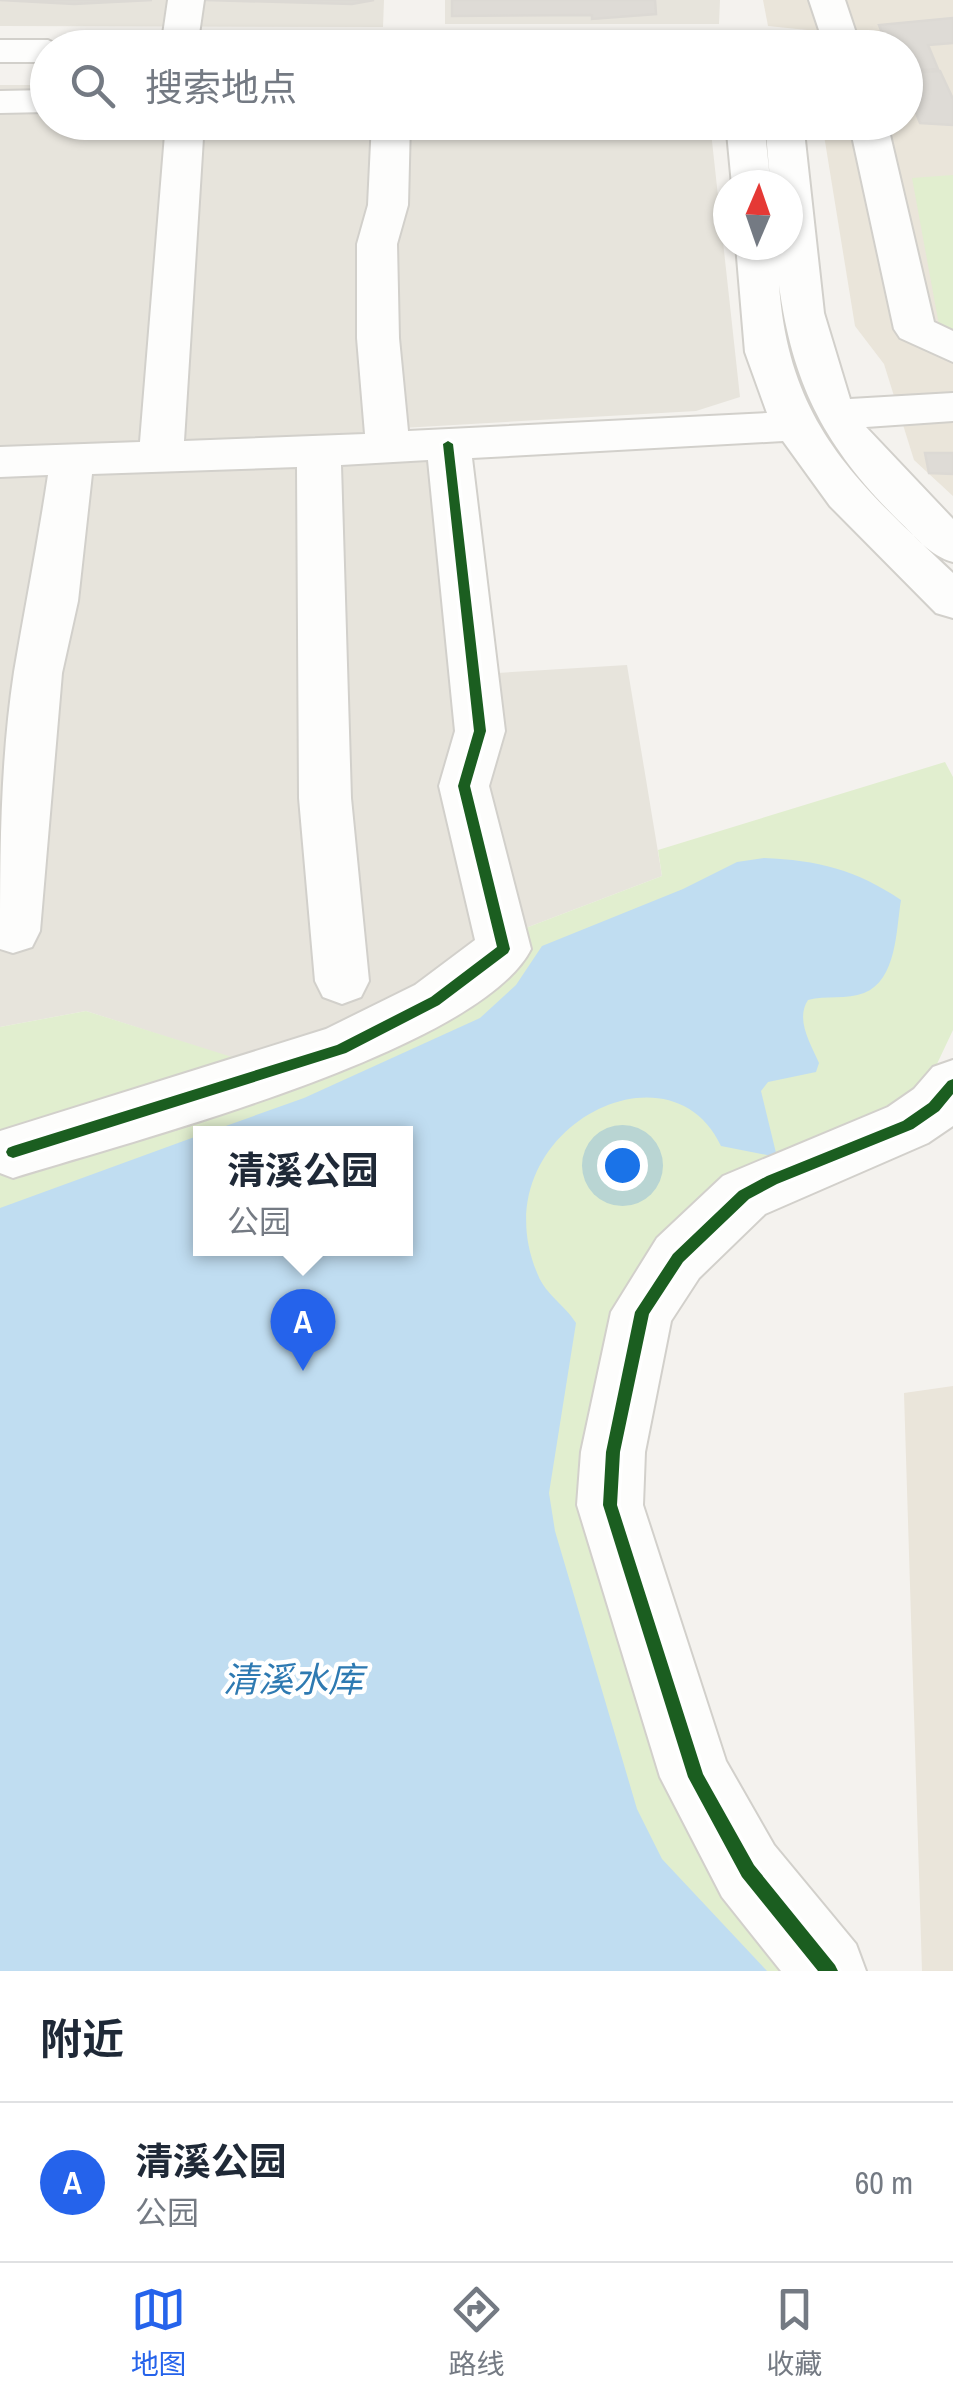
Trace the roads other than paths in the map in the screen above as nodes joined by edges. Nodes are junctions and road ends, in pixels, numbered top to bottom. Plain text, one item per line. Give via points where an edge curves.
1 (186, 0) edge
2 (827, 0) edge
3 (181, 30) edge
4 (837, 30) edge
5 (0, 51) edge
6 (30, 51) edge
7 (0, 66) edge
8 (30, 66) edge
9 (30, 101) edge
10 (0, 102) edge
11 (184, 140) edge
12 (390, 140) edge
13 (746, 140) edge
14 (786, 140) edge
15 (872, 140) edge
16 (749, 170) edge
17 (758, 260) edge
18 (953, 348) edge
19 (953, 407) edge
20 (815, 420) junction
21 (448, 444) junction
22 (388, 448) junction
23 (319, 451) junction
24 (161, 456) junction
25 (72, 459) junction
26 (0, 462) edge
27 (953, 546) edge
28 (953, 601) edge
29 (13, 931) dead end
30 (342, 981) dead end
31 (953, 1085) edge
32 (14, 1152) dead end
33 (829, 1971) edge

1 - 3 street
2 - 4 street
5 - 6 street
7 - 8 street
9 - 10 street
11 - 24 street
12 - 22 street via 388,205 377,244
13 - 16 street
14 - 20 street
15 - 18 street via 915,329
17 - 20 street via 770,366
19 - 20 street
20 - 21 street
20 - 27 street via 872,464
20 - 28 street via 832,478
21 - 22 street
21 - 32 street via 480,731 464,786 504,949 435,1000 341,1049
22 - 23 street
23 - 24 street
23 - 30 street via 325,798
24 - 25 street
25 - 26 street
25 - 29 street via 38,673
31 - 33 street via 908,1125 744,1196 678,1258 642,1312 612,1452 610,1506 696,1777 748,1871

